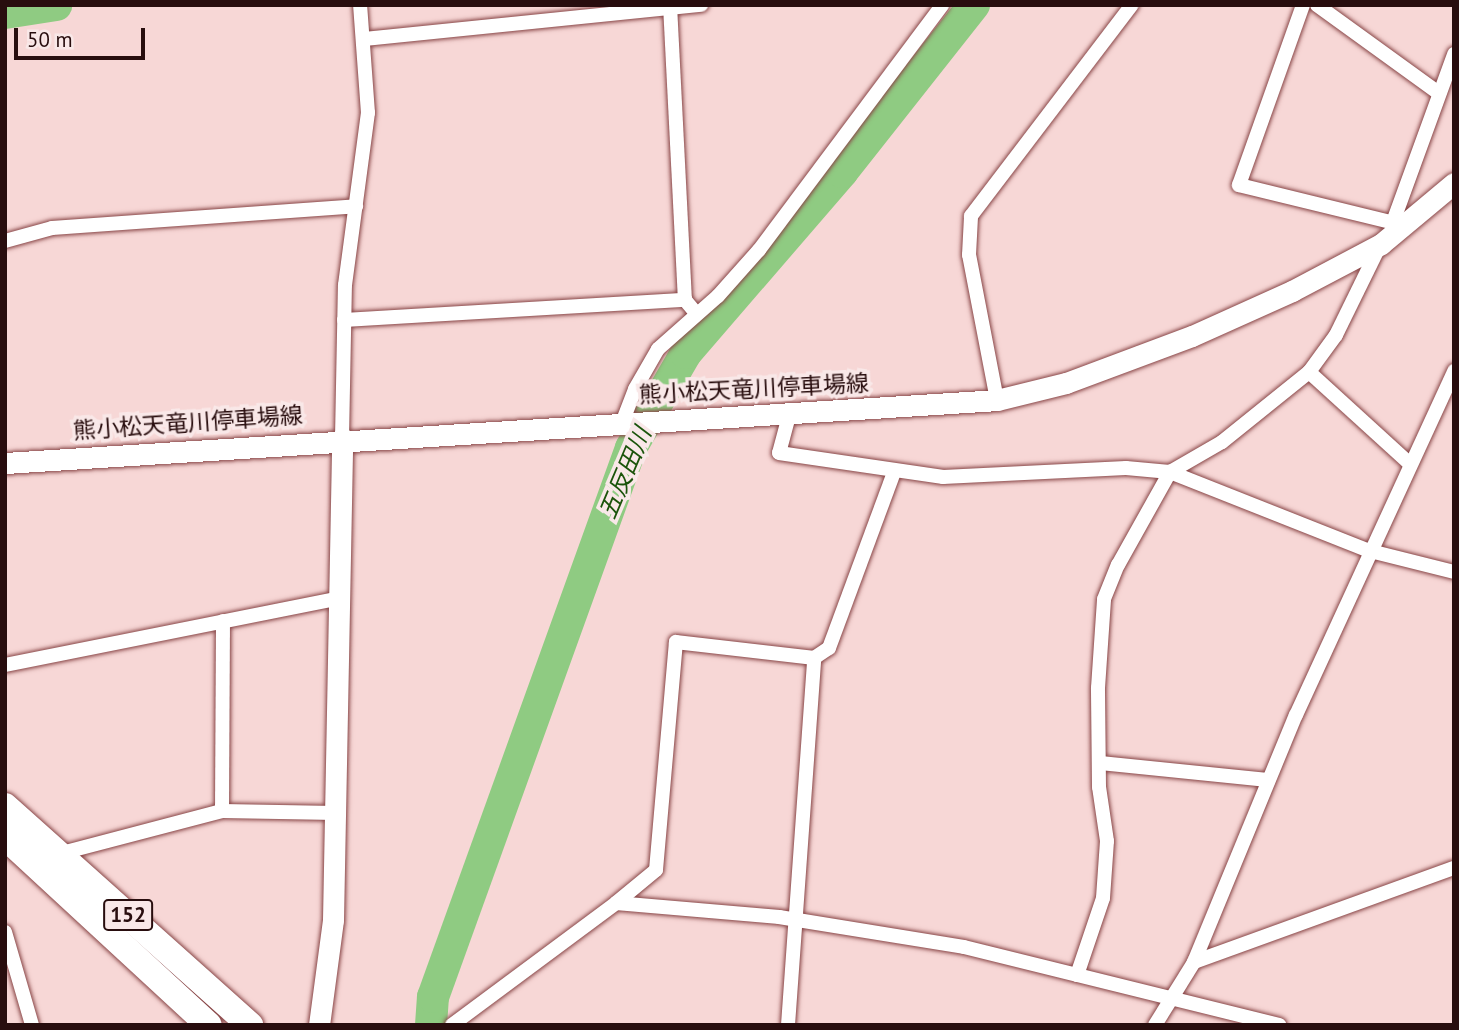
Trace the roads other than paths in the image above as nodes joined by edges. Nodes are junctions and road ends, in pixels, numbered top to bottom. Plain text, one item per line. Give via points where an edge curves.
1 (360, 5) edge
2 (701, 5) edge
3 (942, 5) edge
4 (1132, 5) edge
5 (1303, 5) edge
6 (1317, 5) edge
7 (670, 7) edge
8 (364, 39) junction
9 (1454, 54) edge
10 (1437, 92) junction
11 (1454, 183) edge
12 (356, 206) junction
13 (1398, 223) junction
14 (5, 241) edge
15 (1381, 244) junction
16 (685, 300) junction
17 (696, 313) junction
18 (344, 320) junction
19 (1454, 371) edge
20 (1309, 372) junction
21 (998, 400) junction
22 (790, 412) junction
23 (626, 422) junction
24 (342, 438) junction
25 (5, 463) edge
26 (1409, 463) junction
27 (894, 472) junction
28 (1170, 472) junction
29 (1370, 551) junction
30 (1454, 572) edge
31 (339, 598) junction
32 (223, 621) junction
33 (814, 658) junction
34 (5, 665) edge
35 (1100, 763) junction
36 (1268, 780) junction
37 (5, 806) edge
38 (222, 811) junction
39 (336, 813) junction
40 (5, 837) edge
41 (58, 854) junction
42 (16, 858) edge
43 (1454, 868) edge
44 (616, 903) junction
45 (796, 920) junction
46 (5, 932) edge
47 (1194, 962) junction
48 (1077, 975) junction
49 (1173, 999) junction
50 (32, 1025) edge
51 (209, 1025) edge
52 (250, 1025) edge
53 (319, 1025) edge
54 (452, 1025) edge
55 (788, 1025) edge
56 (1155, 1025) edge
57 (1280, 1025) edge

1 - 8 street
2 - 7 street
3 - 17 street via 758,250 718,296
4 - 21 street via 971,216 969,255
5 - 13 street via 1239,185
6 - 10 street
7 - 8 street
7 - 16 street
8 - 12 street via 368,113
9 - 10 street
10 - 13 street
11 - 13 main road, 熊小松天竜川停車場線
12 - 14 street via 52,228
12 - 18 street
13 - 15 main road, 熊小松天竜川停車場線
15 - 20 street via 1336,335
15 - 21 main road, 熊小松天竜川停車場線 via 1192,336 1066,383
16 - 17 street
16 - 18 street
17 - 23 street via 658,349 635,389
18 - 24 street
19 - 26 street
20 - 26 street
20 - 28 street via 1222,442
21 - 22 main road, 熊小松天竜川停車場線
22 - 23 main road, 熊小松天竜川停車場線
22 - 27 street via 779,453
23 - 24 main road, 熊小松天竜川停車場線
24 - 25 main road, 熊小松天竜川停車場線
24 - 31 main road
26 - 29 street
27 - 28 street via 988,478 1126,468
27 - 33 street via 829,648
28 - 29 street
28 - 35 street via 1104,599 1098,688
29 - 30 street
29 - 36 street
31 - 32 street
31 - 39 main road
32 - 34 street
32 - 38 street
33 - 44 street via 676,642 656,870
33 - 45 street
35 - 36 street
35 - 48 street via 1107,841 1103,898
36 - 47 street
37 - 41 highway, 152
38 - 39 street
38 - 41 street
39 - 53 main road via 334,920
40 - 42 highway, 152
41 - 52 highway, 152
42 - 51 highway, 152
43 - 47 street
44 - 45 street
44 - 54 street
45 - 48 street via 964,947
45 - 55 street
46 - 50 street
47 - 49 street
48 - 49 street
49 - 56 street
49 - 57 street

